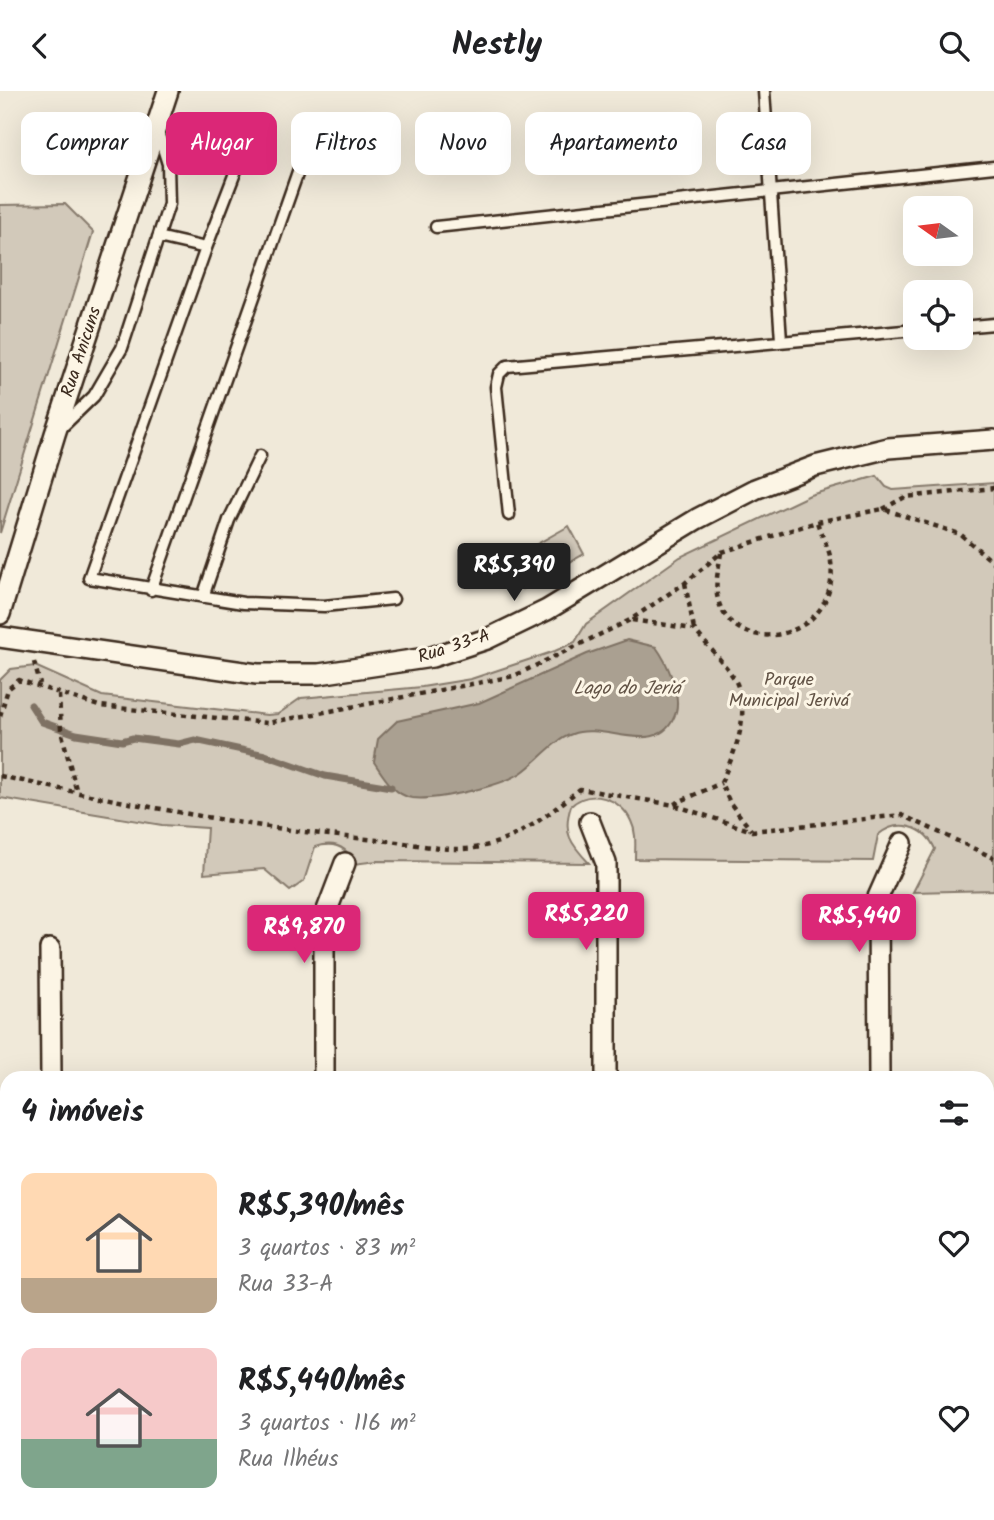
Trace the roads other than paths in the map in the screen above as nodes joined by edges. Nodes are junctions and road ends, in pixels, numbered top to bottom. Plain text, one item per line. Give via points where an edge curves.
1 (168, 91) edge
2 (764, 91) edge
3 (157, 126) junction
4 (994, 167) edge
5 (234, 175) edge
6 (297, 175) edge
7 (771, 193) junction
8 (436, 227) dead end
9 (158, 237) junction
10 (206, 248) junction
11 (994, 324) edge
12 (973, 326) edge
13 (903, 331) edge
14 (781, 340) junction
15 (55, 434) junction
16 (994, 440) edge
17 (260, 456) dead end
18 (509, 516) dead end
19 (151, 590) junction
20 (203, 597) junction
21 (393, 599) dead end
22 (0, 614) edge
23 (0, 637) edge
24 (590, 822) dead end
25 (902, 843) dead end
26 (345, 863) dead end
27 (50, 949) dead end
28 (51, 1071) edge
29 (324, 1071) edge
30 (606, 1071) edge
31 (879, 1071) edge

1 - 3 street, Rua Anicuns
2 - 7 lane
3 - 9 lane via 168,164 169,204
3 - 15 street, Rua Anicuns
4 - 7 lane
5 - 10 lane
6 - 19 lane
7 - 8 lane
7 - 14 lane
9 - 10 lane
9 - 15 lane via 122,348 94,396
10 - 19 lane via 89,579
11 - 12 lane
13 - 14 lane
14 - 18 lane via 507,366 496,387
15 - 22 street, Rua Anicuns
16 - 23 street, Rua 33-A via 888,448 816,466 755,489 547,610 486,639 432,657 319,674 257,674
17 - 20 lane via 229,520
19 - 20 lane
20 - 21 lane via 324,606
24 - 30 street via 606,863
25 - 31 street via 878,897
26 - 29 street via 324,918
27 - 28 street

